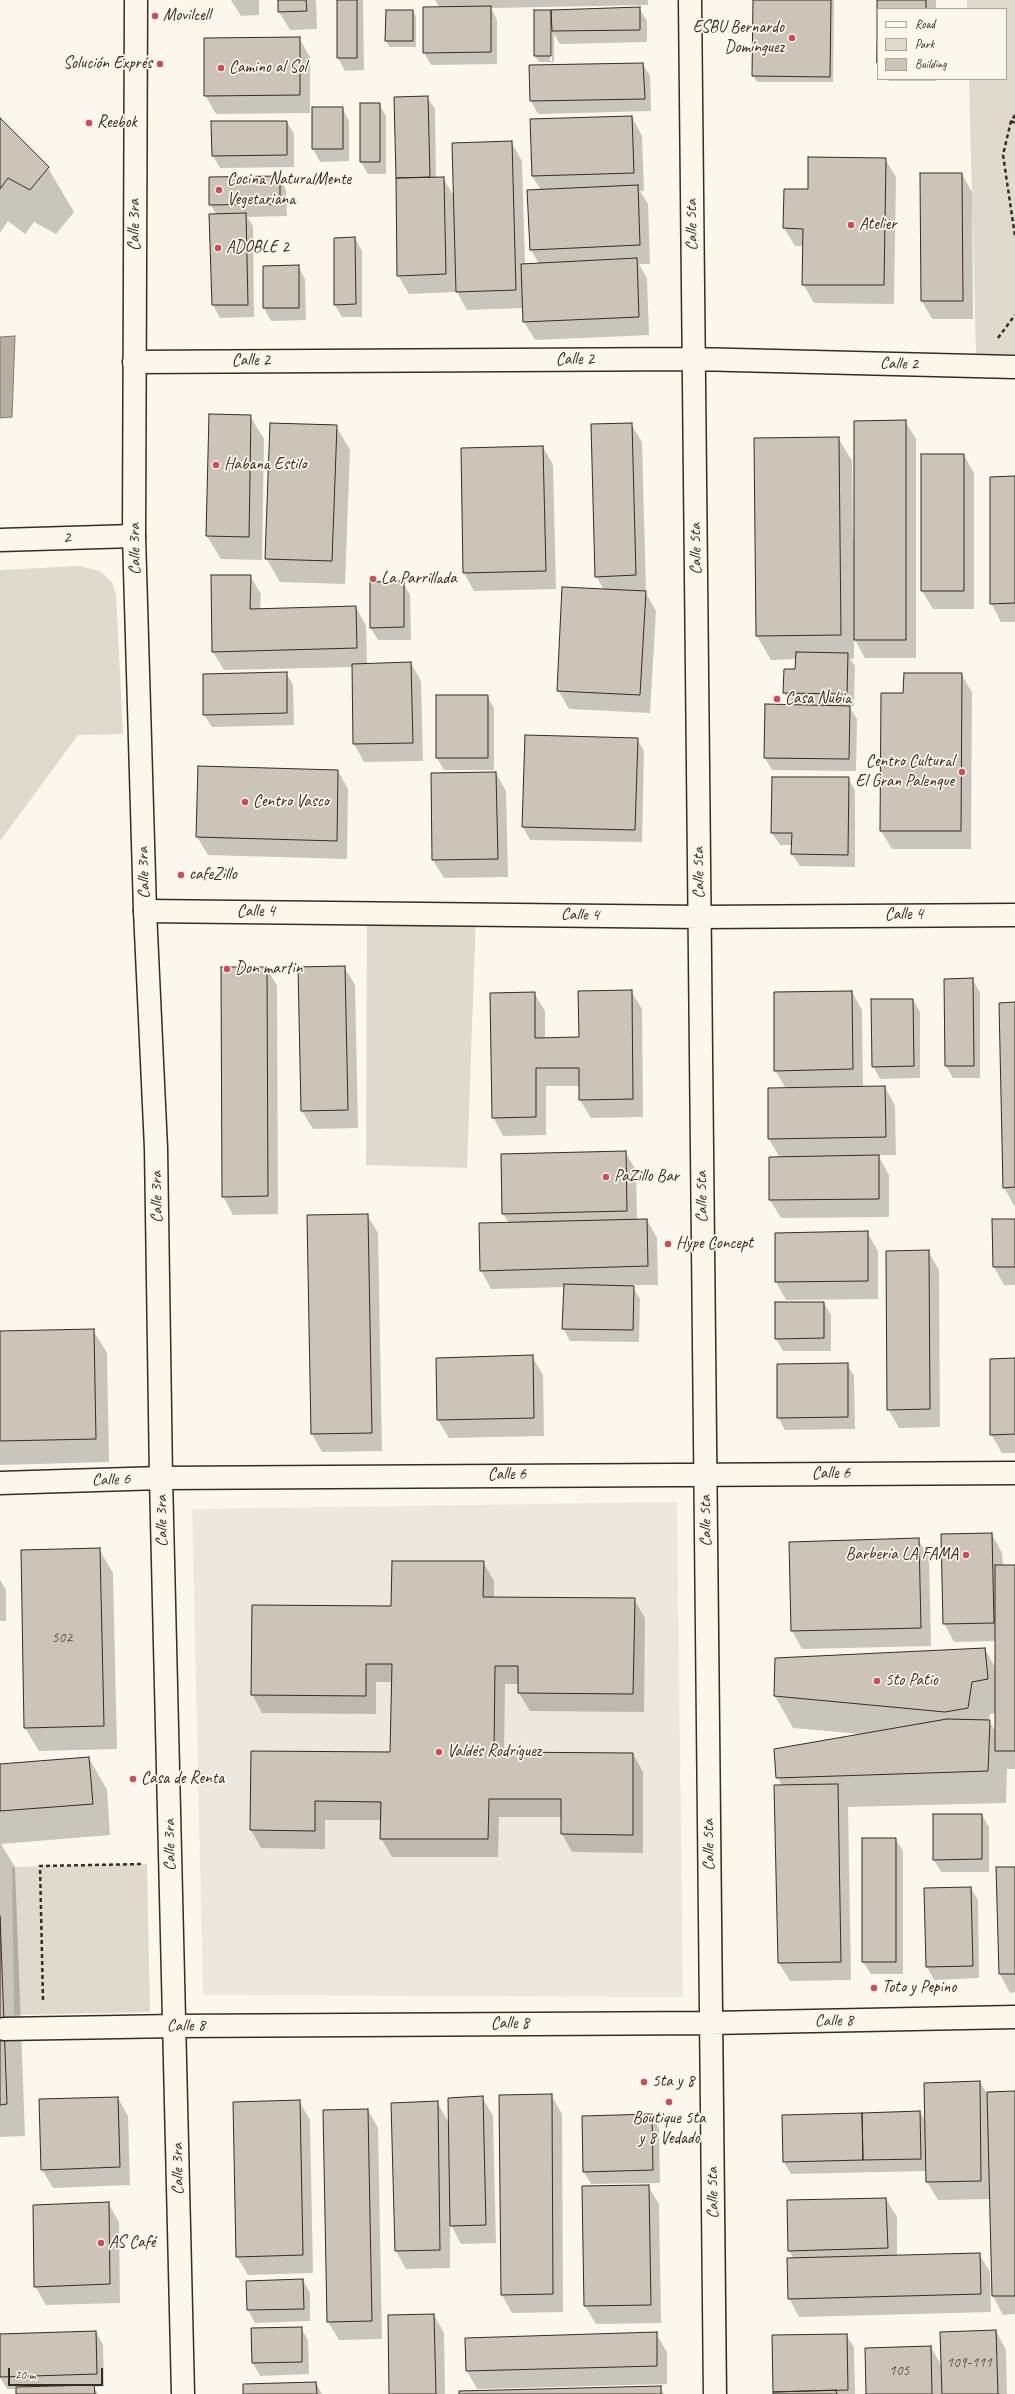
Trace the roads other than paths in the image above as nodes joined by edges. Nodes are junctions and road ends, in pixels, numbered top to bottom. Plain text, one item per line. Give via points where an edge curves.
1 (136, 0) edge
2 (690, 0) edge
3 (694, 359) junction
4 (134, 362) junction
5 (1015, 367) edge
6 (134, 536) junction
7 (0, 540) edge
8 (145, 912) junction
9 (1015, 915) edge
10 (700, 917) junction
11 (1015, 1473) edge
12 (705, 1474) junction
13 (161, 1478) junction
14 (0, 1483) edge
15 (1015, 2017) edge
16 (711, 2023) junction
17 (174, 2026) junction
18 (4, 2029) dead end
19 (183, 2394) edge
20 (715, 2394) edge

1 - 4 street, Calle 3ra
2 - 3 street, Calle 5ta
3 - 4 street, Calle 2
3 - 5 street, Calle 2
3 - 10 street, Calle 5ta
4 - 6 street, Calle 3ra
6 - 7 street, 2
6 - 8 street, Calle 3ra
8 - 10 street, Calle 4
8 - 13 street, Calle 3ra via 156,1148
9 - 10 street, Calle 4
10 - 12 street, Calle 5ta
11 - 12 street, Calle 6
12 - 13 street, Calle 6
12 - 16 street, Calle 5ta
13 - 14 street, Calle 6
13 - 17 street, Calle 3ra
15 - 16 street, Calle 8
16 - 17 street, Calle 8
16 - 20 street, Calle 5ta
17 - 18 street, Calle 8
17 - 19 street, Calle 3ra

